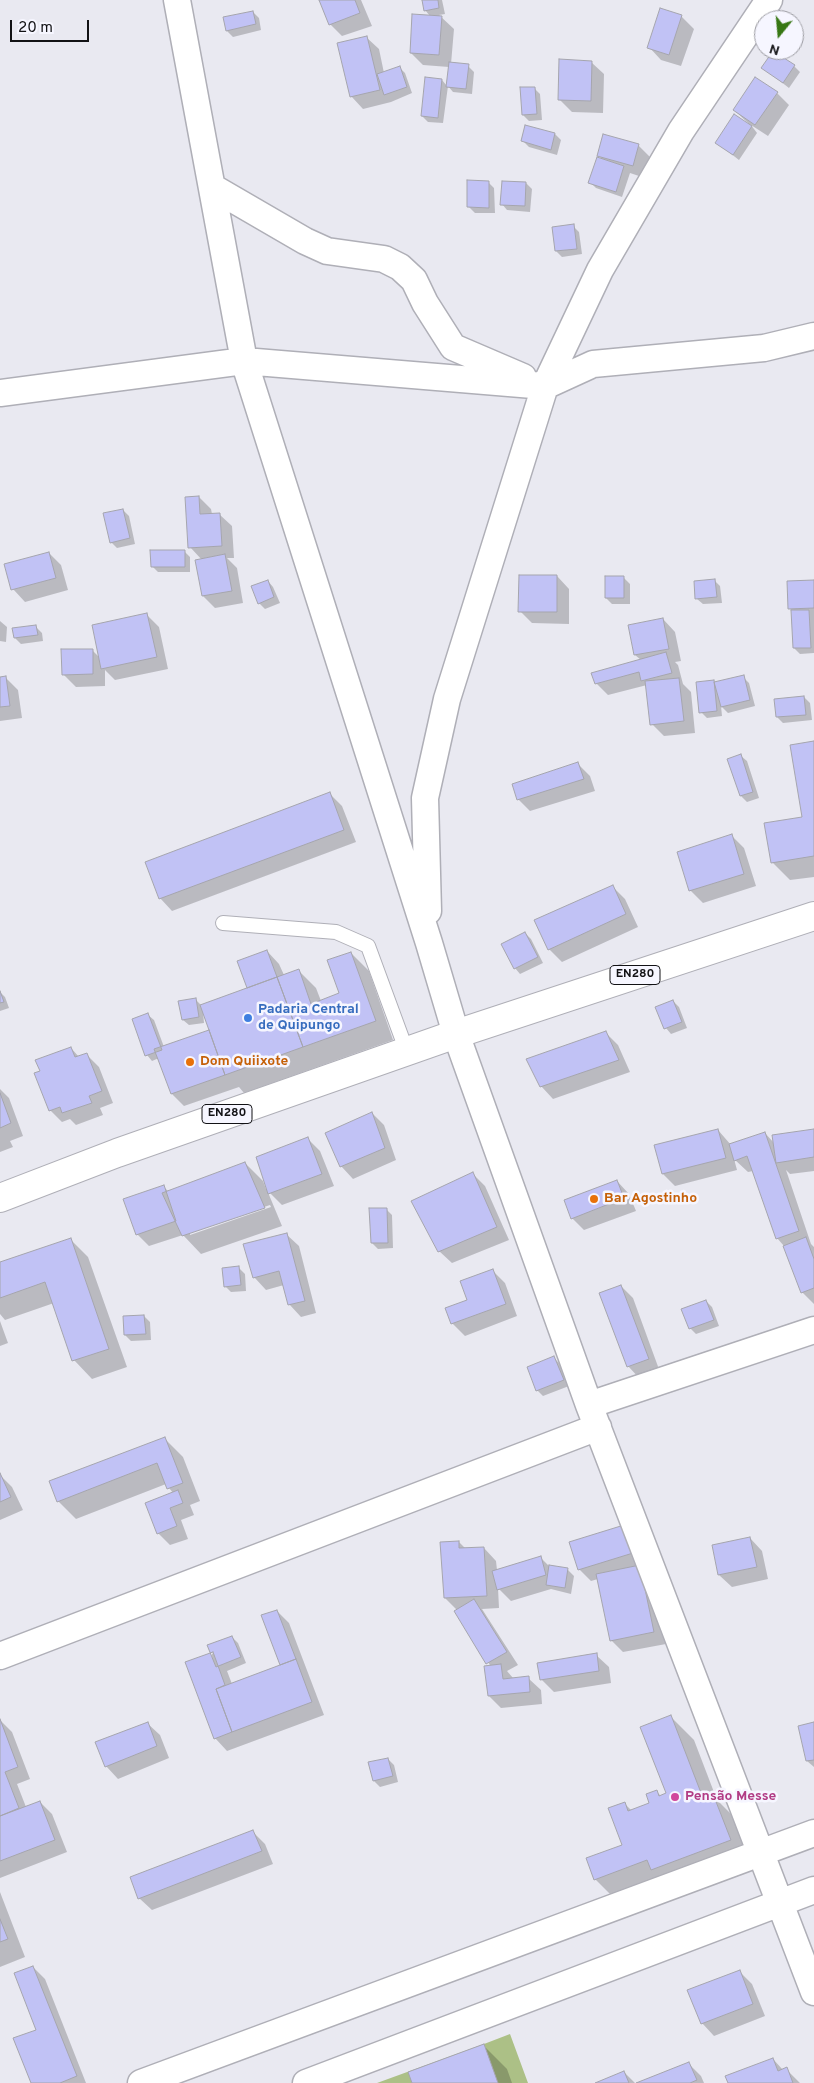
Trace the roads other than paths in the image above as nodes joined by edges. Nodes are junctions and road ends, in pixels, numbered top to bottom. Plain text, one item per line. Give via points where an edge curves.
1 (177, 0) edge
2 (769, 0) edge
3 (212, 187) junction
4 (814, 336) edge
5 (244, 361) junction
6 (545, 386) junction
7 (0, 393) edge
8 (814, 916) edge
9 (223, 923) dead end
10 (429, 943) junction
11 (456, 1034) junction
12 (407, 1052) junction
13 (0, 1198) edge
14 (814, 1330) edge
15 (594, 1416) junction
16 (0, 1656) edge
17 (814, 1833) edge
18 (760, 1853) junction
19 (814, 1890) edge
20 (780, 1903) junction
21 (814, 1992) edge
22 (141, 2083) edge
23 (306, 2083) edge

1 - 3 street
2 - 6 street via 666,155 600,270
3 - 5 street
3 - 6 street via 326,251 384,259 400,267 414,280 454,348
4 - 6 street via 764,348 593,364
5 - 6 street
5 - 7 street
5 - 10 street
6 - 10 street via 447,699 425,798
8 - 11 main road, EN280
9 - 12 lane via 336,932 368,946
10 - 11 street
11 - 12 main road, EN280
11 - 15 street
12 - 13 main road, EN280 via 116,1153
14 - 15 street
15 - 16 street
15 - 18 street
17 - 18 street
18 - 20 street
18 - 22 street
19 - 20 street
20 - 21 street
20 - 23 street

